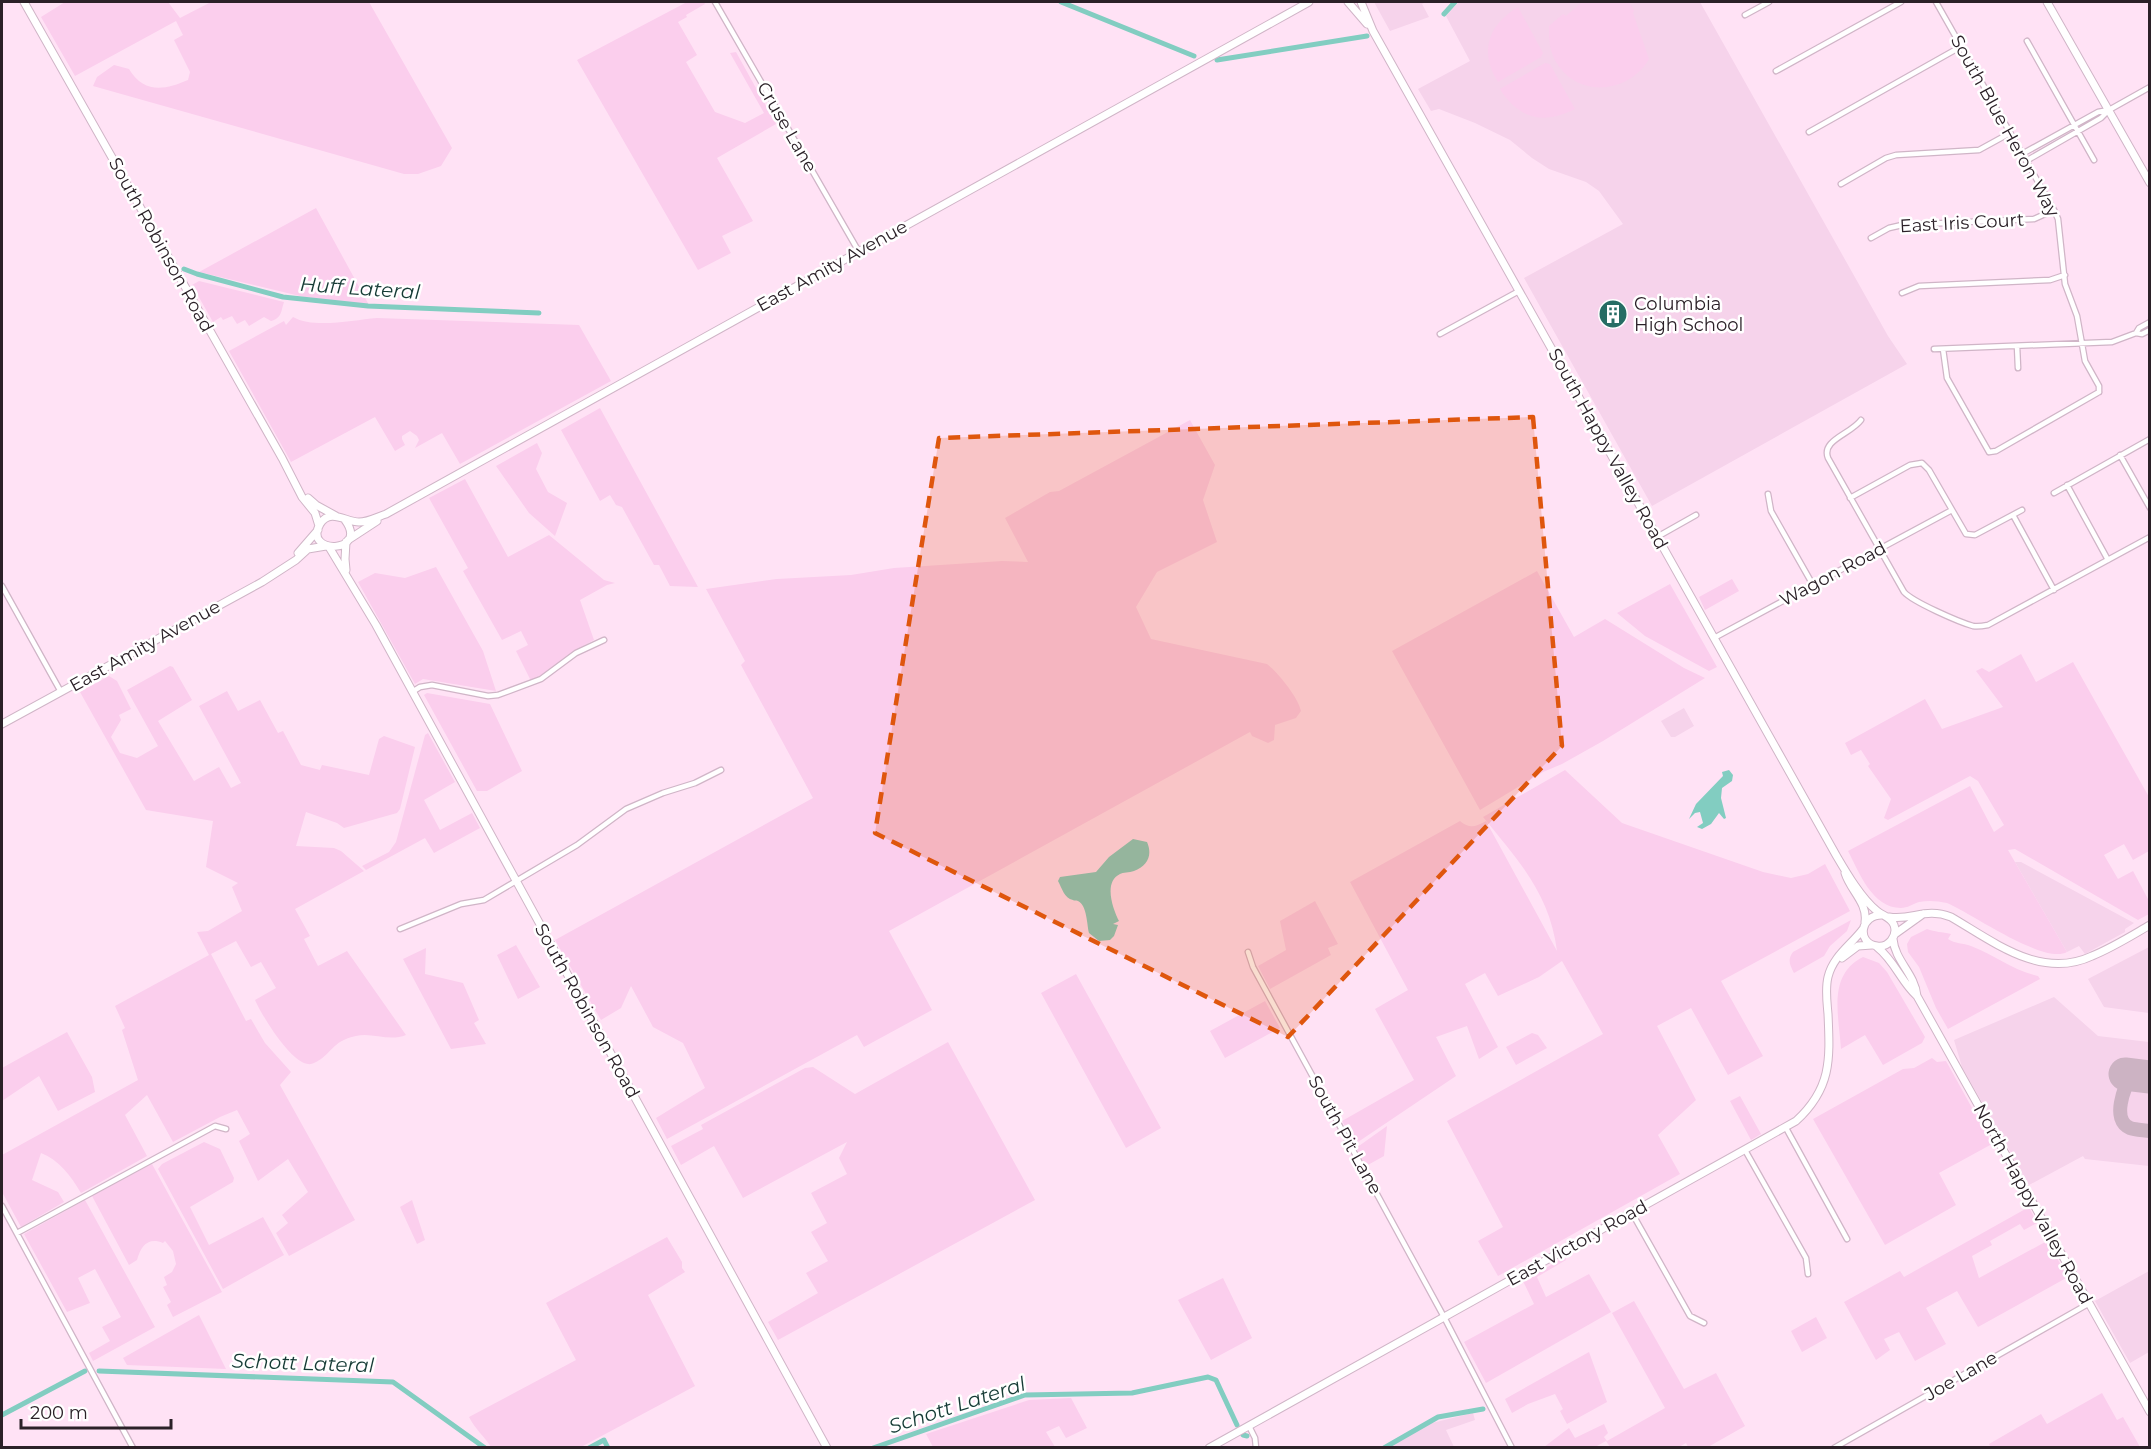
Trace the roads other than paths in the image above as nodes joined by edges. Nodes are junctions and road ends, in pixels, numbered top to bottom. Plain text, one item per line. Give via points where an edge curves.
1 (24, 2) edge
2 (715, 2) edge
3 (1300, 2) edge
4 (1309, 2) edge
5 (1348, 2) edge
6 (1361, 2) edge
7 (1769, 2) edge
8 (1901, 2) edge
9 (1936, 2) edge
10 (2048, 2) edge
11 (1745, 15) dead end
12 (1278, 18) junction
13 (1373, 31) junction
14 (2027, 41) dead end
15 (1962, 46) junction
16 (1776, 71) dead end
17 (2150, 87) edge
18 (2109, 110) junction
19 (2074, 125) junction
20 (2078, 131) junction
21 (1809, 132) dead end
22 (2010, 133) junction
23 (2022, 154) junction
24 (2026, 160) junction
25 (2094, 160) dead end
26 (2150, 183) edge
27 (1841, 184) dead end
28 (2054, 210) junction
29 (1871, 238) dead end
30 (859, 252) junction
31 (2065, 275) junction
32 (1519, 291) junction
33 (1902, 293) dead end
34 (2150, 322) edge
35 (2150, 330) edge
36 (2136, 333) junction
37 (1440, 334) dead end
38 (2082, 343) junction
39 (2017, 346) junction
40 (1943, 349) junction
41 (1934, 350) dead end
42 (2018, 368) dead end
43 (2099, 392) junction
44 (2107, 395) dead end
45 (1861, 420) dead end
46 (2150, 439) edge
47 (2120, 455) junction
48 (2067, 485) junction
49 (298, 487) junction
50 (2054, 493) dead end
51 (1768, 494) dead end
52 (1851, 498) junction
53 (2150, 508) edge
54 (1952, 510) junction
55 (2022, 510) dead end
56 (386, 514) junction
57 (1696, 515) dead end
58 (2013, 515) junction
59 (336, 516) junction
60 (345, 520) junction
61 (319, 528) junction
62 (1657, 537) junction
63 (2150, 537) edge
64 (347, 541) junction
65 (328, 546) junction
66 (1880, 549) junction
67 (2108, 560) junction
68 (287, 566) junction
69 (348, 575) junction
70 (1813, 585) junction
71 (2, 586) edge
72 (2054, 590) junction
73 (1714, 638) junction
74 (604, 640) dead end
75 (61, 692) junction
76 (412, 692) junction
77 (2, 724) edge
78 (721, 770) dead end
79 (1843, 867) junction
80 (515, 881) junction
81 (1923, 914) junction
82 (1885, 916) junction
83 (2150, 925) edge
84 (1864, 926) junction
85 (400, 929) dead end
86 (1894, 937) junction
87 (1874, 945) junction
88 (1248, 952) dead end
89 (1834, 962) junction
90 (1917, 996) junction
91 (1786, 1128) junction
92 (226, 1129) dead end
93 (1745, 1150) junction
94 (2, 1206) edge
95 (1632, 1213) junction
96 (17, 1233) junction
97 (1847, 1239) dead end
98 (1808, 1274) dead end
99 (2088, 1304) junction
100 (1444, 1317) junction
101 (1704, 1323) dead end
102 (2150, 1412) edge
103 (1248, 1426) junction
104 (133, 1448) edge
105 (827, 1448) edge
106 (1209, 1448) edge
107 (1256, 1448) edge
108 (1512, 1448) edge
109 (1834, 1448) edge

1 - 49 main road, South Robinson Road
2 - 30 street, Cruse Lane
3 - 12 main road, East Amity Avenue
4 - 12 main road, East Amity Avenue
5 - 13 main road, South Happy Valley Road
6 - 13 main road, South Happy Valley Road
7 - 11 street
8 - 16 street
9 - 15 street, South Blue Heron Way
10 - 18 main road
12 - 30 main road, East Amity Avenue
13 - 32 main road, South Happy Valley Road
14 - 19 street
15 - 21 street
15 - 22 street, South Blue Heron Way
17 - 18 street
18 - 19 street
18 - 20 street
18 - 26 main road
19 - 20 street
19 - 23 street
20 - 24 street
20 - 25 street
22 - 23 street, South Blue Heron Way
22 - 27 street via 1979,150 1886,158
23 - 24 street, South Blue Heron Way
24 - 28 street, South Blue Heron Way
28 - 29 street, East Iris Court via 2034,219 1902,225
28 - 31 street, South Blue Heron Way
30 - 56 main road, East Amity Avenue
31 - 33 street via 2050,280 1919,286
31 - 38 street, South Blue Heron Way
32 - 37 street
32 - 62 main road, South Happy Valley Road
34 - 36 street
35 - 36 street
36 - 38 street via 2112,342
38 - 39 street
38 - 43 street, South Blue Heron Way via 2085,361
39 - 40 street
39 - 42 street
40 - 41 street
40 - 43 street via 1947,378 1989,455
43 - 44 street
45 - 52 street via 1827,448 1828,458
46 - 47 street
47 - 48 street
47 - 53 street
48 - 50 street
48 - 67 street
49 - 59 main road, South Robinson Road via 316,505
49 - 61 main road, South Robinson Road via 315,513
51 - 70 street via 1771,511
52 - 54 street via 1910,465 1922,463
52 - 66 street
54 - 58 street via 1971,536
54 - 66 street, Wagon Road
55 - 58 street
56 - 60 main road, East Amity Avenue via 362,522
56 - 64 main road, East Amity Avenue
57 - 62 street
58 - 72 street
59 - 60 main road
59 - 61 main road via 325,519
60 - 64 main road via 350,530
61 - 65 main road via 319,538
61 - 68 main road, East Amity Avenue
62 - 73 main road, South Happy Valley Road
63 - 67 street
64 - 65 main road via 341,546
64 - 69 main road, South Robinson Road
65 - 68 main road, East Amity Avenue via 313,547
65 - 69 main road, South Robinson Road
66 - 70 street, Wagon Road
66 - 72 street via 1908,597 1974,626 1988,625
67 - 72 street
68 - 75 main road, East Amity Avenue
69 - 76 main road, South Robinson Road
70 - 73 street, Wagon Road
71 - 75 street
73 - 79 main road, South Happy Valley Road
74 - 76 street via 576,653 541,679 498,695 432,685
75 - 77 main road, East Amity Avenue
76 - 80 main road, South Robinson Road
78 - 80 street via 626,809 577,845
79 - 82 main road via 1869,904
79 - 84 main road via 1864,908
80 - 85 street via 484,900 461,904
80 - 105 main road, South Robinson Road
81 - 82 main road
81 - 83 main road via 1952,917 2020,956 2054,964 2091,957
81 - 86 main road
82 - 84 main road via 1873,916
82 - 86 main road via 1894,924
84 - 87 main road via 1866,939
84 - 89 main road, East Victory Road
86 - 87 main road via 1885,946
86 - 90 main road, North Happy Valley Road via 1896,955 1913,981
87 - 89 main road via 1858,946
87 - 90 main road, North Happy Valley Road via 1889,957
88 - 100 street, South Pit Lane
89 - 91 main road, East Victory Road via 1826,991 1830,1056 1825,1080 1813,1103
90 - 99 main road, North Happy Valley Road
91 - 93 main road, East Victory Road
91 - 97 street
92 - 96 street via 215,1126
93 - 95 main road, East Victory Road
93 - 98 street via 1806,1258
94 - 96 street
95 - 100 main road, East Victory Road
95 - 101 street via 1690,1316
96 - 104 street
99 - 102 main road, North Happy Valley Road
99 - 109 street, Joe Lane
100 - 103 main road, East Victory Road
100 - 108 street, South Pit Lane
103 - 106 main road, East Victory Road
103 - 107 street

